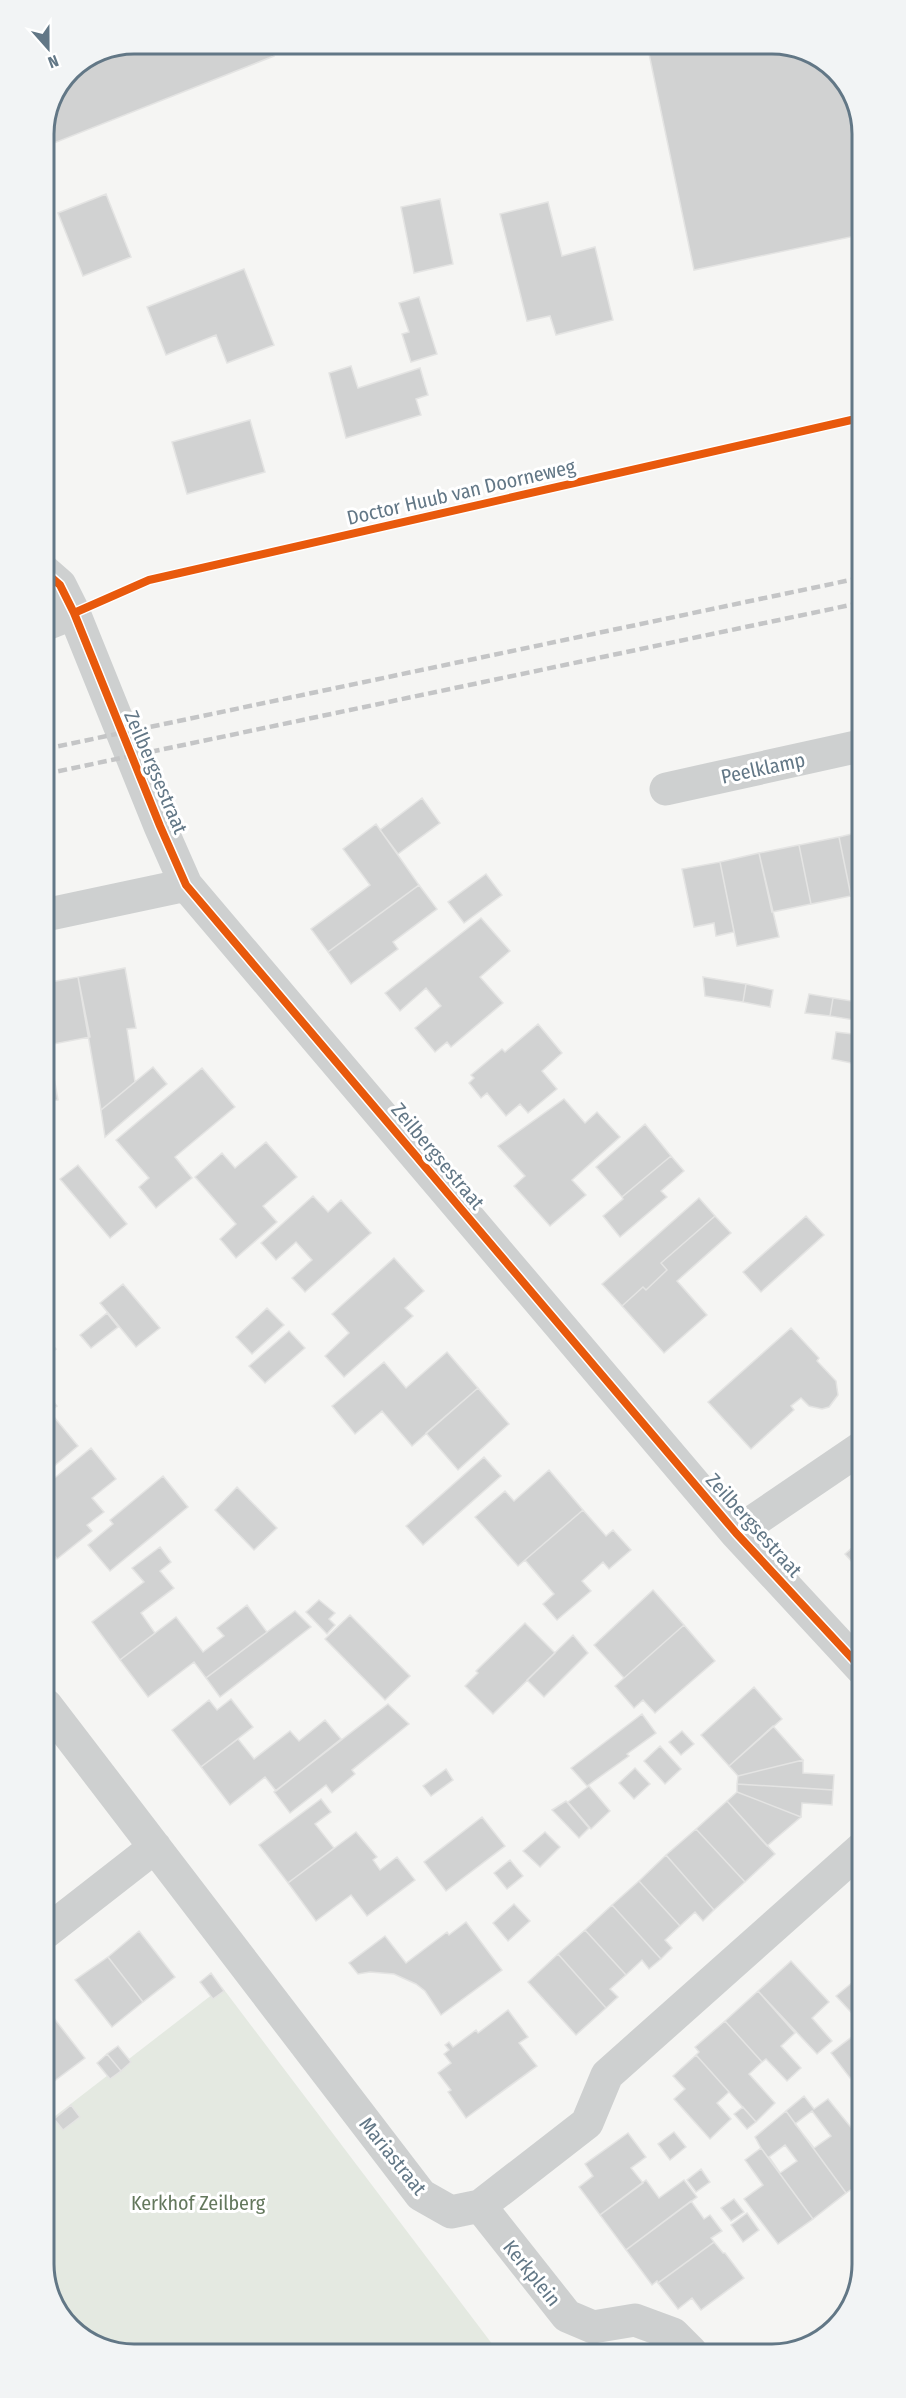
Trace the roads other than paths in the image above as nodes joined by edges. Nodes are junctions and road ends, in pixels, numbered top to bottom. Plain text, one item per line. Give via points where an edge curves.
1 (54, 580) edge
2 (74, 613) junction
3 (54, 622) edge
4 (852, 748) edge
5 (666, 789) dead end
6 (186, 885) junction
7 (54, 913) edge
8 (852, 1454) edge
9 (736, 1533) junction
10 (852, 1658) edge
11 (54, 1715) edge
12 (156, 1847) junction
13 (852, 1857) edge
14 (54, 1926) edge
15 (480, 2206) junction
16 (683, 2344) edge

1 - 2 street, Zeilbergsestraat
2 - 3 street
2 - 6 street, Zeilbergsestraat
4 - 5 street, Peelklamp
6 - 7 street
6 - 9 street, Zeilbergsestraat
8 - 9 street
9 - 10 street, Zeilbergsestraat
11 - 12 street, Mariastraat
12 - 14 street
12 - 15 street, Mariastraat via 421,2195 451,2212
13 - 15 street, Mariastraat via 607,2075 587,2123
15 - 16 street, Kerkplein via 567,2316 593,2326 635,2320 673,2334

